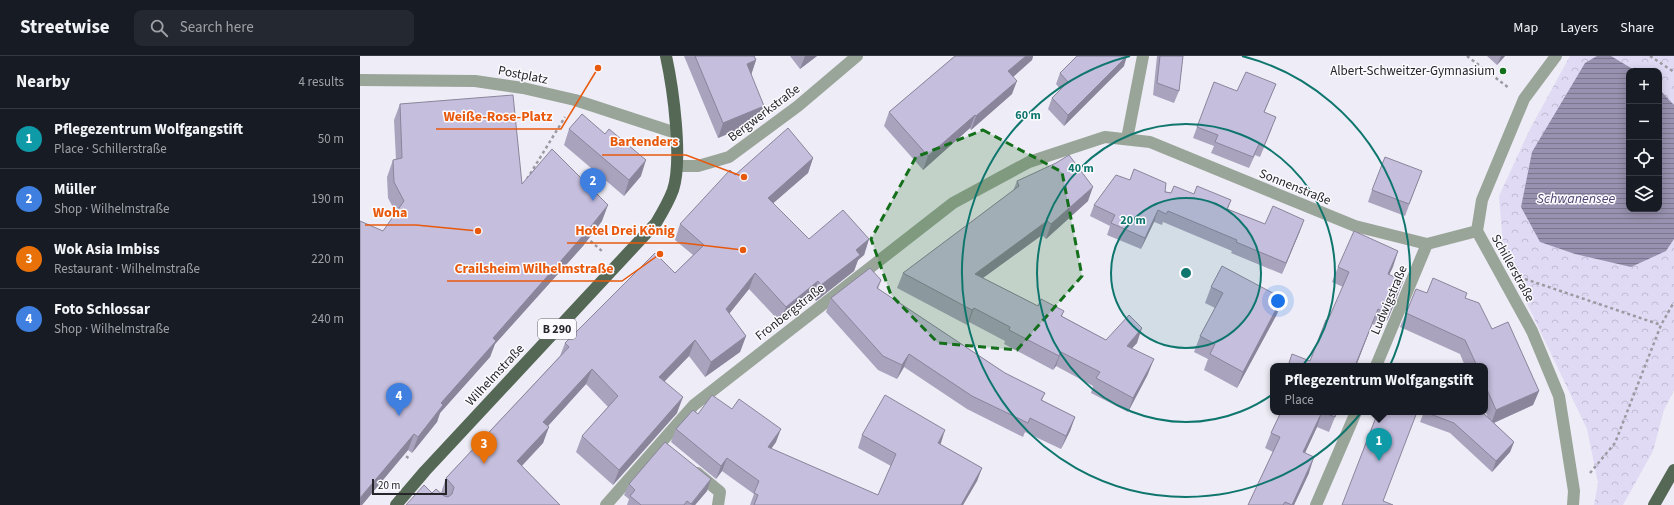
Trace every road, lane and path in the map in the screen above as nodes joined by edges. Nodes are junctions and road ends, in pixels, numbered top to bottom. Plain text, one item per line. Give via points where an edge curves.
1 (666, 56) edge
2 (857, 56) edge
3 (1143, 56) edge
4 (1467, 56) edge
5 (1556, 56) edge
6 (1650, 56) edge
7 (1674, 72) edge
8 (360, 80) edge
9 (1524, 99) junction
10 (575, 100) junction
11 (676, 133) junction
12 (1105, 137) joint
13 (1127, 140) junction
14 (677, 166) junction
15 (532, 185) edge
16 (1477, 231) junction
17 (583, 233) edge
18 (1427, 244) junction
19 (616, 265) junction
20 (1498, 270) junction
21 (1674, 302) edge
22 (1661, 325) junction
23 (1377, 363) edge
24 (1355, 415) edge
25 (660, 443) junction
26 (396, 448) edge
27 (672, 453) edge
28 (690, 467) edge
29 (1674, 470) edge
30 (425, 471) junction
31 (417, 480) junction
32 (426, 490) edge
33 (1574, 491) junction
34 (396, 505) edge
35 (606, 505) edge
36 (718, 505) edge
37 (1316, 505) edge
38 (1573, 505) edge
39 (1654, 505) edge

1 - 11 main road, Wilhelmstraße / B 290
2 - 14 street, Bergwerkstraße via 798,106 729,157 698,166
3 - 13 street
4 - 9 path
5 - 9 street, Schillerstraße
6 - 7 path
8 - 10 street, Postplatz via 475,81 523,88
9 - 16 street, Schillerstraße via 1482,200
10 - 11 street, Postplatz
10 - 15 path via 526,179
11 - 14 main road, Wilhelmstraße / B 290
12 - 13 street, Sonnenstraße
12 - 25 street, Fronbergstraße via 1029,162 953,203 694,404
13 - 18 street, Sonnenstraße via 1150,142 1355,226
14 - 19 main road, Wilhelmstraße / B 290 via 673,190 656,223
16 - 18 street, Sonnenstraße
16 - 20 street, Schillerstraße
17 - 19 path
18 - 23 street, Ludwigstraße
19 - 30 main road, Wilhelmstraße / B 290
20 - 22 path
20 - 33 street, Schillerstraße via 1532,331 1559,396
21 - 22 path
22 - 33 path via 1615,443
24 - 37 street
25 - 27 street
25 - 35 street, Fronbergstraße
26 - 30 path
28 - 36 street via 720,492
29 - 39 main road
30 - 31 main road, Wilhelmstraße / B 290
31 - 32 street
31 - 34 main road, Wilhelmstraße / B 290
33 - 38 street, Schillerstraße

